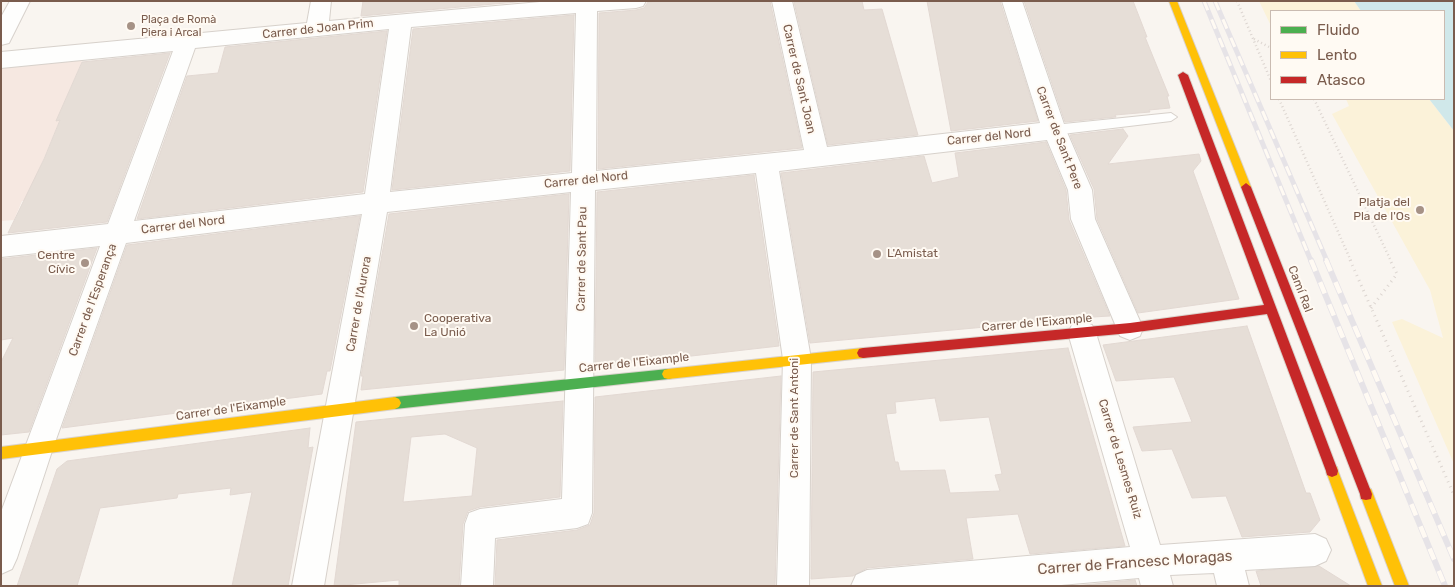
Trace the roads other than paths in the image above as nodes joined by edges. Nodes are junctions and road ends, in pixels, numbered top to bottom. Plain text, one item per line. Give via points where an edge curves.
1 (20, 1) edge
2 (321, 1) edge
3 (636, 1) edge
4 (782, 1) edge
5 (1012, 1) edge
6 (1173, 1) edge
7 (587, 6) junction
8 (401, 21) junction
9 (317, 29) junction
10 (1, 38) edge
11 (186, 42) junction
12 (1, 60) edge
13 (1179, 65) dead end
14 (1171, 117) dead end
15 (1054, 130) junction
16 (816, 156) junction
17 (766, 163) junction
18 (584, 180) junction
19 (376, 203) junction
20 (118, 233) junction
21 (1, 247) edge
22 (1270, 308) junction
23 (1130, 328) junction
24 (1082, 332) junction
25 (797, 359) junction
26 (579, 383) junction
27 (341, 408) junction
28 (38, 448) junction
29 (1, 453) edge
30 (1315, 550) dead end
31 (1225, 556) junction
32 (1, 558) edge
33 (1154, 573) edge
34 (308, 586) edge
35 (477, 586) edge
36 (793, 586) edge
37 (867, 586) edge
38 (1233, 586) edge
39 (1375, 586) edge
40 (1402, 586) edge

1 - 10 street
2 - 9 street
3 - 7 street, Carrer de Joan Prim
4 - 16 street, Carrer de Sant Joan
5 - 15 street, Carrer de Sant Pere
6 - 40 main road, Camí Ral
7 - 8 street, Carrer de Joan Prim
7 - 18 street, Carrer de Sant Pau
8 - 9 street, Carrer de Joan Prim
8 - 19 street, Carrer de l'Aurora
9 - 11 street, Carrer de Joan Prim
11 - 12 street, Carrer de Joan Prim
11 - 20 street, Carrer de l'Esperança
13 - 22 main road
14 - 15 lane, Carrer del Nord
15 - 16 street, Carrer del Nord
15 - 23 street, Carrer de Sant Pere via 1080,190 1082,219
16 - 17 street, Carrer del Nord
17 - 18 street, Carrer del Nord
17 - 25 street, Carrer de Sant Antoni
18 - 19 street, Carrer del Nord
18 - 26 street, Carrer de Sant Pau
19 - 20 street, Carrer del Nord
19 - 27 street, Carrer de l'Aurora
20 - 21 street, Carrer del Nord
20 - 28 street, Carrer de l'Esperança
22 - 23 main road, Carrer de l'Eixample
22 - 39 main road
23 - 24 main road, Carrer de l'Eixample
24 - 25 main road, Carrer de l'Eixample
24 - 33 street, Carrer de Lesmes Ruiz
25 - 26 main road, Carrer de l'Eixample
25 - 36 street, Carrer de Sant Antoni
26 - 27 main road, Carrer de l'Eixample
26 - 35 street, Carrer de Sant Pau via 576,513 480,524
27 - 28 main road, Carrer de l'Eixample
27 - 34 street, Carrer de l'Aurora
28 - 29 main road, Carrer de l'Eixample
28 - 32 street, Carrer de l'Esperança
30 - 31 street, Carrer de Francesc Moragas
31 - 33 street, Carrer de Francesc Moragas
31 - 38 street
33 - 37 street, Carrer de Francesc Moragas

